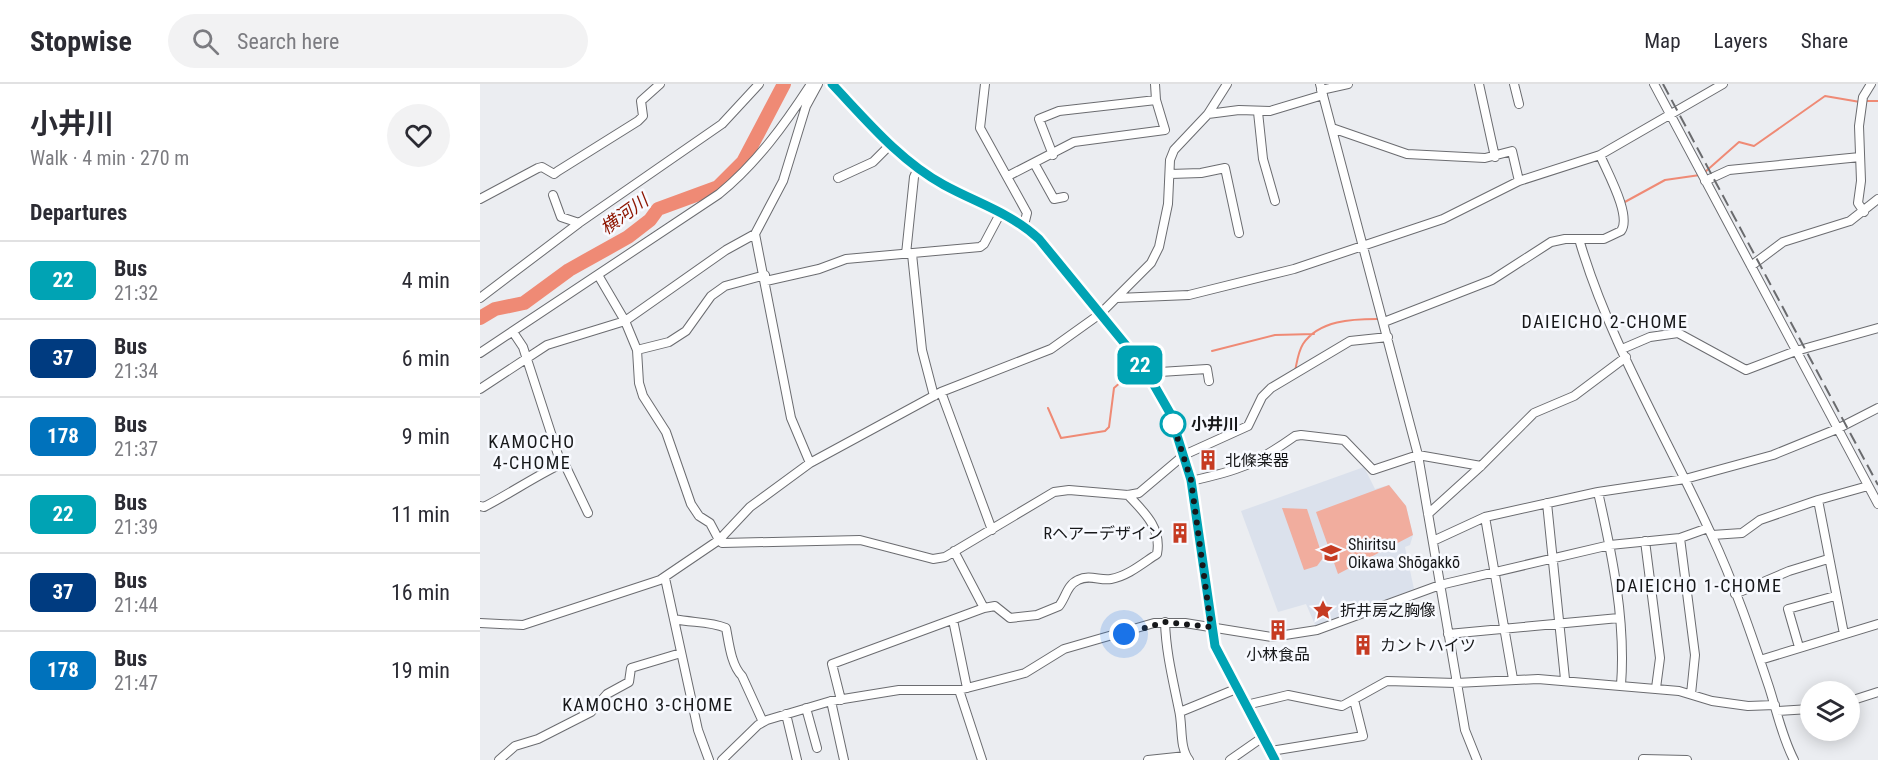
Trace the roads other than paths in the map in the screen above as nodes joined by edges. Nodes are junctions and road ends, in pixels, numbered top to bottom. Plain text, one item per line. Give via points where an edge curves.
1 (660, 84) edge
2 (759, 84) edge
3 (812, 84) edge
4 (818, 84) edge
5 (832, 84) edge
6 (985, 84) edge
7 (1155, 84) edge
8 (1227, 84) edge
9 (1347, 84) edge
10 (1479, 84) edge
11 (1514, 84) edge
12 (1654, 84) edge
13 (1723, 84) edge
14 (1871, 84) edge
15 (1321, 90) edge
16 (1156, 100) junction
17 (1519, 104) dead end
18 (1258, 112) junction
19 (1208, 114) junction
20 (1670, 115) junction
21 (1332, 128) junction
22 (891, 144) junction
23 (1053, 155) junction
24 (1600, 155) junction
25 (1495, 157) junction
26 (1860, 157) junction
27 (1034, 163) junction
28 (918, 168) junction
29 (1170, 174) junction
30 (1008, 176) junction
31 (838, 178) dead end
32 (1519, 181) junction
33 (1705, 181) junction
34 (553, 195) dead end
35 (1064, 197) dead end
36 (480, 199) edge
37 (1878, 199) edge
38 (1275, 201) dead end
39 (1001, 212) junction
40 (1864, 212) junction
41 (579, 223) junction
42 (1024, 225) junction
43 (1239, 233) dead end
44 (755, 234) junction
45 (1579, 239) junction
46 (1363, 247) junction
47 (909, 254) junction
48 (1751, 266) junction
49 (598, 275) junction
50 (765, 278) junction
51 (480, 298) edge
52 (1117, 298) junction
53 (1100, 314) junction
54 (625, 321) junction
55 (1384, 322) junction
56 (1878, 328) edge
57 (513, 332) junction
58 (1388, 337) junction
59 (637, 350) junction
60 (1796, 351) junction
61 (480, 353) edge
62 (1624, 353) junction
63 (525, 358) junction
64 (1150, 378) junction
65 (1209, 381) dead end
66 (480, 389) edge
67 (938, 394) junction
68 (1878, 408) edge
69 (1837, 429) junction
70 (1184, 455) junction
71 (1418, 455) junction
72 (810, 463) junction
73 (561, 464) junction
74 (1481, 466) junction
75 (1685, 478) junction
76 (1191, 480) junction
77 (1868, 486) junction
78 (1598, 492) junction
79 (1128, 495) junction
80 (1818, 500) junction
81 (1547, 503) junction
82 (1878, 504) edge
83 (480, 506) edge
84 (588, 513) dead end
85 (1428, 514) junction
86 (1485, 517) junction
87 (992, 530) junction
88 (1710, 531) junction
89 (1680, 538) junction
90 (719, 540) junction
91 (1433, 541) junction
92 (1645, 541) junction
93 (1610, 545) junction
94 (954, 552) junction
95 (1553, 557) junction
96 (1828, 559) junction
97 (1494, 572) junction
98 (665, 578) junction
99 (1440, 585) junction
100 (1735, 594) junction
101 (1835, 596) junction
102 (984, 608) junction
103 (1619, 618) junction
104 (674, 619) junction
105 (953, 620) junction
106 (1165, 622) junction
107 (1559, 622) junction
108 (480, 623) edge
109 (1878, 624) edge
110 (1211, 627) junction
111 (1504, 628) junction
112 (1448, 634) junction
113 (1844, 634) junction
114 (1799, 647) junction
115 (681, 653) junction
116 (1760, 660) junction
117 (1565, 679) junction
118 (1513, 680) junction
119 (1456, 682) junction
120 (1621, 685) junction
121 (1656, 688) junction
122 (963, 689) junction
123 (1236, 689) junction
124 (1878, 692) edge
125 (1691, 694) junction
126 (1860, 698) edge
127 (841, 700) junction
128 (1354, 700) junction
129 (831, 701) junction
130 (1246, 705) junction
131 (806, 708) junction
132 (1776, 708) junction
133 (1800, 709) edge
134 (1180, 712) junction
135 (786, 714) junction
136 (763, 722) junction
137 (1263, 736) junction
138 (817, 748) dead end
139 (1273, 756) edge
140 (1188, 758) edge
141 (1643, 759) edge
142 (499, 760) edge
143 (709, 760) edge
144 (722, 760) edge
145 (797, 760) edge
146 (844, 760) edge
147 (982, 760) edge
148 (1148, 760) edge
149 (1230, 760) edge
150 (1477, 760) edge
151 (1686, 760) edge
152 (1794, 760) edge

1 - 36 street via 641,101 643,116 638,121 554,174 538,168
2 - 41 street via 722,124
3 - 49 street via 784,126 738,178
4 - 44 street via 806,106 783,182
5 - 22 main road
6 - 30 street via 980,128
7 - 16 street
8 - 19 street
9 - 15 street
10 - 25 street
11 - 17 street
12 - 20 street
13 - 20 street
14 - 26 street via 1863,97
15 - 18 street via 1289,107
15 - 21 street
16 - 23 street via 1165,130 1074,142
16 - 23 street via 1071,109 1039,119
18 - 19 street
18 - 38 street via 1263,159
19 - 29 street via 1174,150
20 - 24 street
20 - 33 street
21 - 25 street via 1407,154
21 - 46 street
22 - 28 main road
22 - 31 street via 873,162
23 - 27 street
24 - 32 street
24 - 45 street via 1622,206 1624,226 1611,237
25 - 32 street via 1512,151
26 - 33 street via 1729,170
26 - 40 street via 1858,203
27 - 30 street
27 - 35 street via 1054,200
28 - 39 main road
28 - 47 street via 914,177
29 - 43 street via 1225,168
29 - 52 street via 1159,247 1151,263
30 - 42 street via 1027,213
32 - 46 street via 1443,219
33 - 48 street
34 - 41 street via 561,217
37 - 40 street
39 - 42 main road
39 - 47 street via 982,246
40 - 48 street via 1850,221 1783,242
41 - 51 street
42 - 53 main road via 1044,243
44 - 50 street
44 - 54 street via 716,256
45 - 55 street via 1551,242 1492,280
45 - 62 street via 1588,270
46 - 52 street via 1189,295
46 - 55 street
47 - 50 street via 846,259 819,269
47 - 67 street via 922,350
48 - 60 street
49 - 54 street
49 - 57 street
50 - 59 street via 724,286 711,296 686,330 669,342
50 - 72 street via 791,418
52 - 53 street
53 - 64 main road
53 - 67 street via 1046,353
54 - 59 street
54 - 63 street via 563,338
55 - 58 street
56 - 60 street
57 - 61 street
57 - 63 street
58 - 70 street via 1350,341 1271,388 1262,397 1248,426
58 - 71 street
59 - 90 street via 644,396 666,432 691,504 710,523
60 - 62 street via 1746,370 1678,333 1650,337
60 - 69 street
62 - 74 street via 1574,396 1534,413
62 - 75 street
63 - 66 street
63 - 73 street
64 - 65 street via 1160,372 1207,369
64 - 70 main road via 1170,413
67 - 72 street
67 - 87 street
68 - 69 street
69 - 75 street via 1773,455
69 - 77 street
70 - 76 main road
70 - 79 street via 1139,492
71 - 74 street
71 - 76 street via 1373,470 1348,442 1301,435 1237,471
71 - 85 street
72 - 90 street via 758,500
73 - 83 street
73 - 84 street
74 - 85 street
75 - 78 street
75 - 88 street
76 - 110 main road
77 - 80 street
77 - 82 street
78 - 81 street
78 - 93 street
79 - 87 street via 1060,490
79 - 102 street via 1152,520 1157,554 1110,579 1091,576 1078,580 1068,587 1059,606 1037,615 1010,618 996,606
80 - 88 street via 1760,520 1743,533
80 - 96 street
81 - 86 street
81 - 95 street
85 - 91 street
86 - 91 street
86 - 97 street
87 - 94 street
88 - 89 street
88 - 100 street
89 - 92 street
89 - 125 street via 1695,655
90 - 94 street via 860,540 933,559
90 - 98 street
91 - 99 street
92 - 93 street
92 - 121 street via 1660,658
93 - 95 street
93 - 103 street
94 - 102 street
95 - 97 street
95 - 107 street
96 - 100 street
96 - 101 street
97 - 99 street
97 - 111 street
98 - 104 street
98 - 108 street via 524,625
99 - 110 street via 1317,630 1272,637
99 - 112 street
100 - 116 street
101 - 113 street
101 - 114 street via 1788,609
102 - 105 street
103 - 107 street
103 - 120 street via 1624,653
104 - 115 street
104 - 136 street via 710,622 726,628 738,671
105 - 122 street
105 - 127 street via 832,664
106 - 110 street
106 - 122 street via 1064,649 1025,673
106 - 134 street via 1166,650
107 - 111 street
107 - 117 street
109 - 113 street
110 - 123 main road via 1215,646
111 - 112 street
111 - 118 street
112 - 119 street
113 - 114 street
114 - 116 street
115 - 142 street via 631,668 629,682 607,694 591,712 538,739 515,746
115 - 143 street
116 - 132 street
117 - 118 street
117 - 120 street
118 - 119 street
119 - 128 street via 1387,681
119 - 150 street via 1465,730
120 - 121 street
121 - 125 street
122 - 127 street via 914,688
122 - 147 street
123 - 130 main road
123 - 134 street
124 - 126 street
125 - 132 street via 1738,705
127 - 129 street
128 - 130 street via 1333,707 1288,695
128 - 139 street via 1364,736
129 - 131 street
129 - 146 street
130 - 137 main road
131 - 135 street
131 - 138 street
132 - 133 street
132 - 152 street
134 - 140 street
135 - 136 street
135 - 145 street
136 - 144 street
137 - 139 main road
137 - 149 street
140 - 148 street
141 - 151 street

